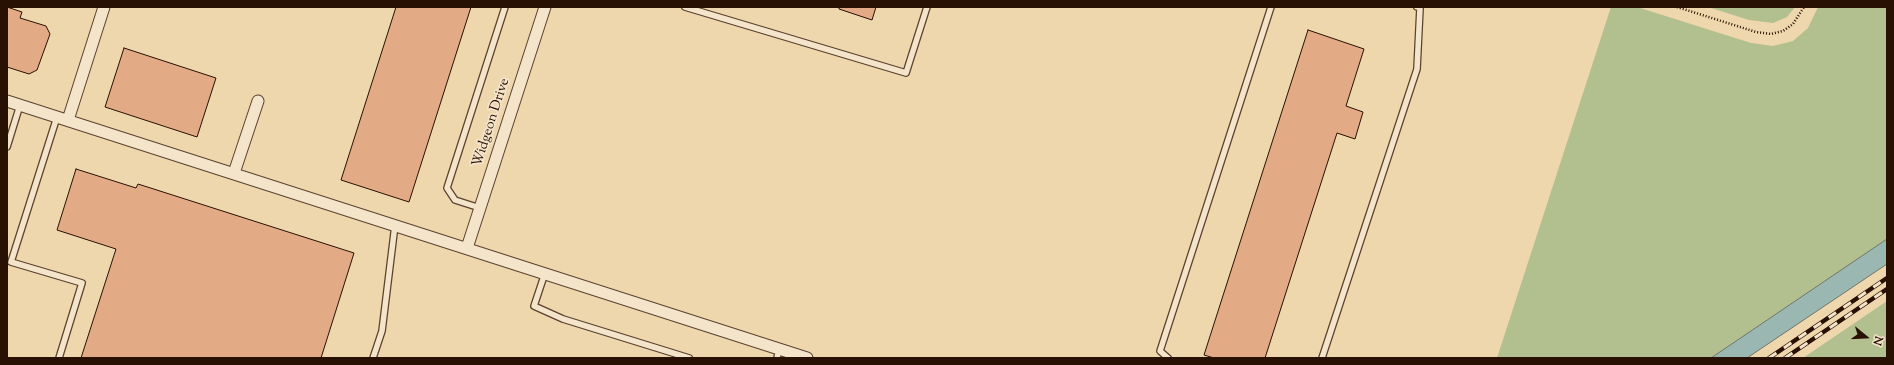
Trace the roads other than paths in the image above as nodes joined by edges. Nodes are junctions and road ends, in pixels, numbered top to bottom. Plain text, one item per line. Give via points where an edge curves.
1 (104, 7) edge
2 (505, 7) edge
3 (545, 7) edge
4 (685, 7) edge
5 (927, 7) edge
6 (1271, 7) edge
7 (1417, 7) edge
8 (7, 101) edge
9 (258, 101) dead end
10 (20, 105) junction
11 (62, 118) junction
12 (7, 147) edge
13 (234, 173) junction
14 (480, 208) junction
15 (395, 225) junction
16 (467, 248) junction
17 (545, 273) junction
18 (778, 354) edge
19 (59, 358) edge
20 (373, 358) edge
21 (689, 358) edge
22 (807, 358) edge
23 (1168, 358) edge
24 (1322, 358) edge

1 - 11 street
2 - 14 lane via 447,188 455,200
3 - 14 street, Widgeon Drive
4 - 5 lane via 906,73
6 - 23 lane via 1160,350
7 - 24 lane via 1420,8 1417,69
8 - 10 street
9 - 13 street
10 - 11 street
10 - 12 lane
11 - 13 street
11 - 19 lane via 11,262 82,283
13 - 15 street
14 - 16 street, Widgeon Drive
15 - 16 street
15 - 20 lane via 382,331
16 - 17 street
17 - 18 street
17 - 21 lane via 534,306 563,319
18 - 22 street

